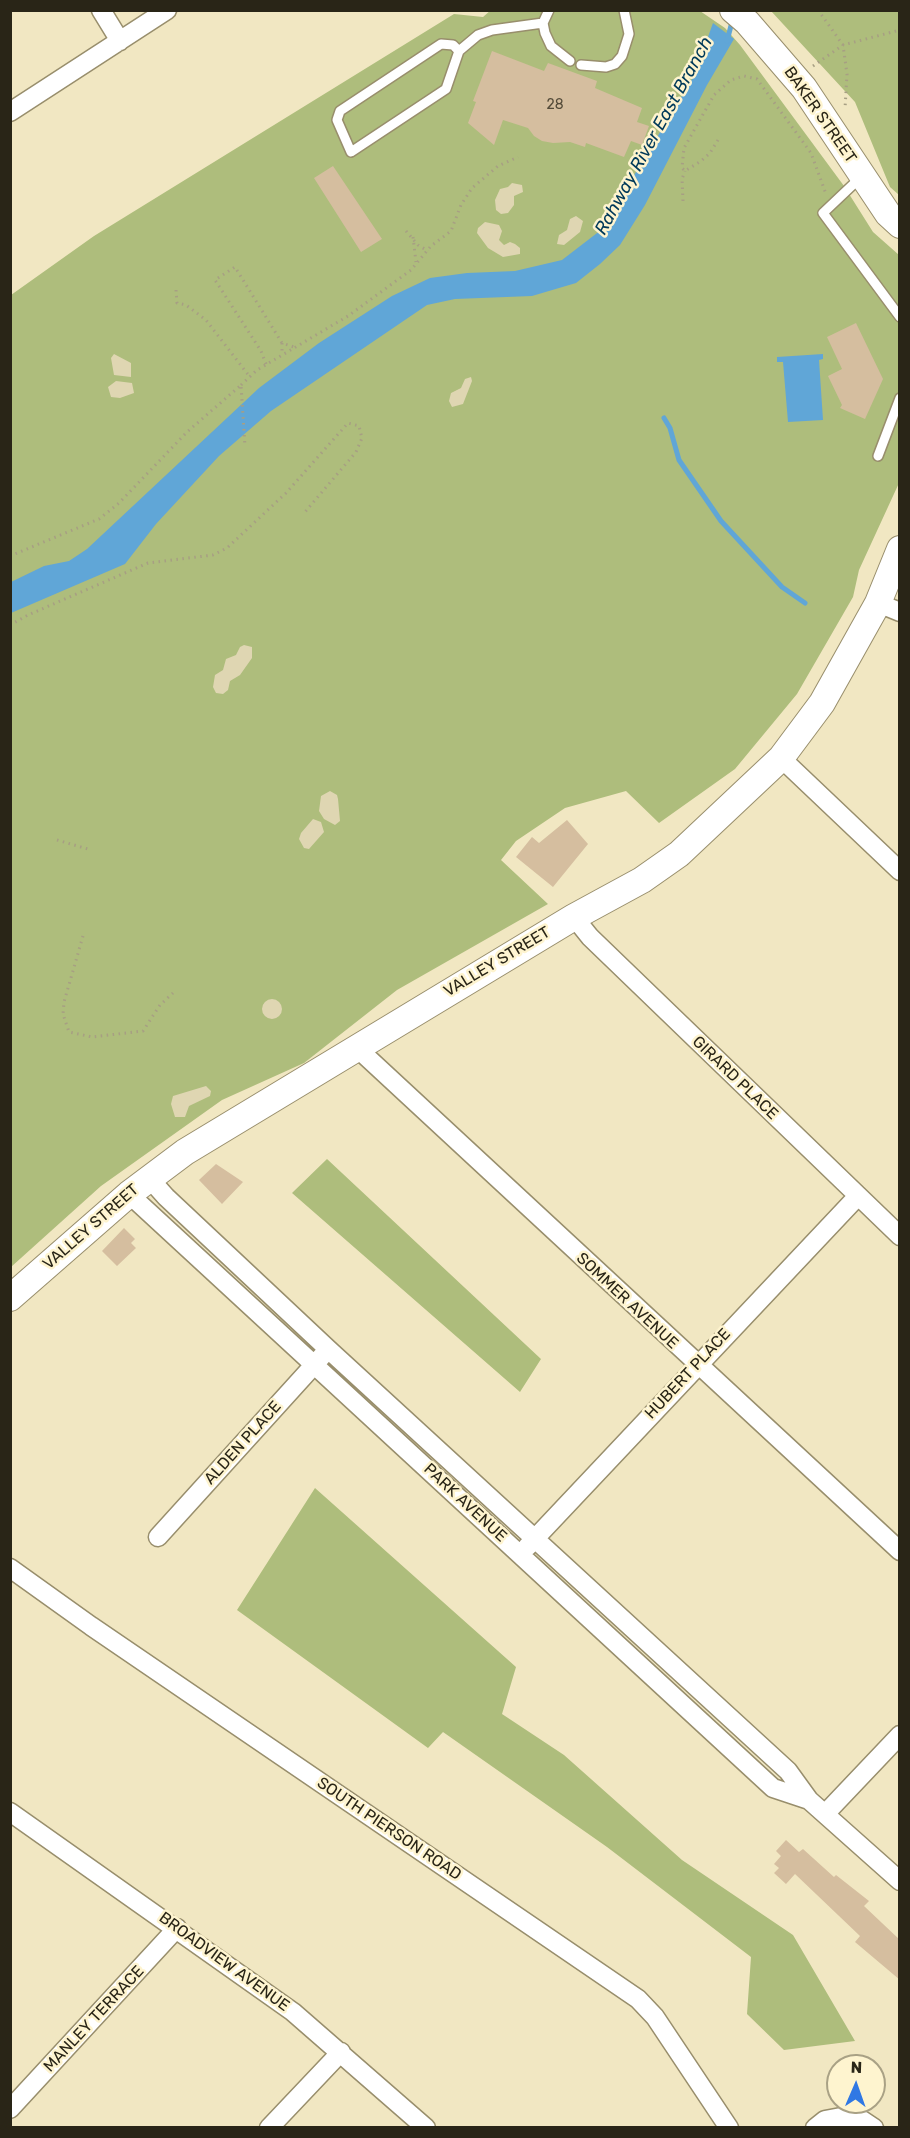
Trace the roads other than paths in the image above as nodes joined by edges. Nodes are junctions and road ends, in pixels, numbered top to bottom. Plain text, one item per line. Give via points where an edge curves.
1 (101, 10) edge
2 (167, 10) edge
3 (549, 10) edge
4 (624, 10) edge
5 (740, 16) edge
6 (543, 23) junction
7 (120, 41) junction
8 (459, 51) junction
9 (570, 61) dead end
10 (581, 65) dead end
11 (10, 112) edge
12 (862, 175) junction
13 (900, 225) edge
14 (900, 317) edge
15 (900, 398) edge
16 (878, 456) dead end
17 (900, 549) edge
18 (889, 608) edge
19 (781, 758) junction
20 (900, 871) edge
21 (574, 917) junction
22 (356, 1047) junction
23 (149, 1178) junction
24 (129, 1194) junction
25 (857, 1197) junction
26 (900, 1236) edge
27 (10, 1298) edge
28 (328, 1349) junction
29 (315, 1363) junction
30 (696, 1365) junction
31 (158, 1537) dead end
32 (534, 1540) junction
33 (900, 1551) edge
34 (520, 1554) junction
35 (10, 1568) edge
36 (900, 1735) edge
37 (809, 1800) junction
38 (10, 1812) edge
39 (825, 1814) junction
40 (900, 1881) edge
41 (177, 1928) junction
42 (341, 2052) junction
43 (14, 2098) edge
44 (269, 2127) edge
45 (426, 2127) edge
46 (729, 2127) edge
47 (815, 2127) edge
48 (874, 2127) edge

1 - 7 street
2 - 7 street
3 - 6 lane
4 - 10 lane via 629,34 622,56 606,67
5 - 12 main road, BAKER STREET via 804,88
6 - 8 lane via 492,30 478,35
6 - 9 lane via 551,46
7 - 11 street
8 - 8 lane via 453,45 441,44 340,111 337,120 351,152 446,89
12 - 13 main road, BAKER STREET
12 - 14 lane via 823,213
15 - 16 lane
17 - 18 main road, VALLEY STREET
18 - 19 main road, VALLEY STREET
19 - 20 street
19 - 21 main road, VALLEY STREET via 679,854 642,880
21 - 22 main road, VALLEY STREET
21 - 25 street, GIRARD PLACE
22 - 23 main road, VALLEY STREET via 241,1116
22 - 30 street, SOMMER AVENUE
23 - 24 main road, VALLEY STREET
23 - 28 street, PARK AVENUE
24 - 27 main road, VALLEY STREET
24 - 29 street, PARK AVENUE
25 - 26 street, GIRARD PLACE
25 - 30 street, HUBERT PLACE
28 - 29 street, ALDEN PLACE
28 - 32 street, PARK AVENUE
29 - 31 street, ALDEN PLACE
29 - 34 street, PARK AVENUE
30 - 32 street, HUBERT PLACE
30 - 33 street, SOMMER AVENUE
32 - 34 street, HUBERT PLACE
32 - 37 street, PARK AVENUE via 788,1771
34 - 37 street, PARK AVENUE via 773,1788
35 - 46 street, SOUTH PIERSON ROAD via 638,1999 655,2017
36 - 39 street
37 - 39 street, PARK AVENUE
38 - 41 street, BROADVIEW AVENUE
39 - 40 street, PARK AVENUE
41 - 42 street, BROADVIEW AVENUE
41 - 43 street, MANLEY TERRACE
42 - 44 street
42 - 45 street, BROADVIEW AVENUE
47 - 48 street via 841,2117 862,2120

